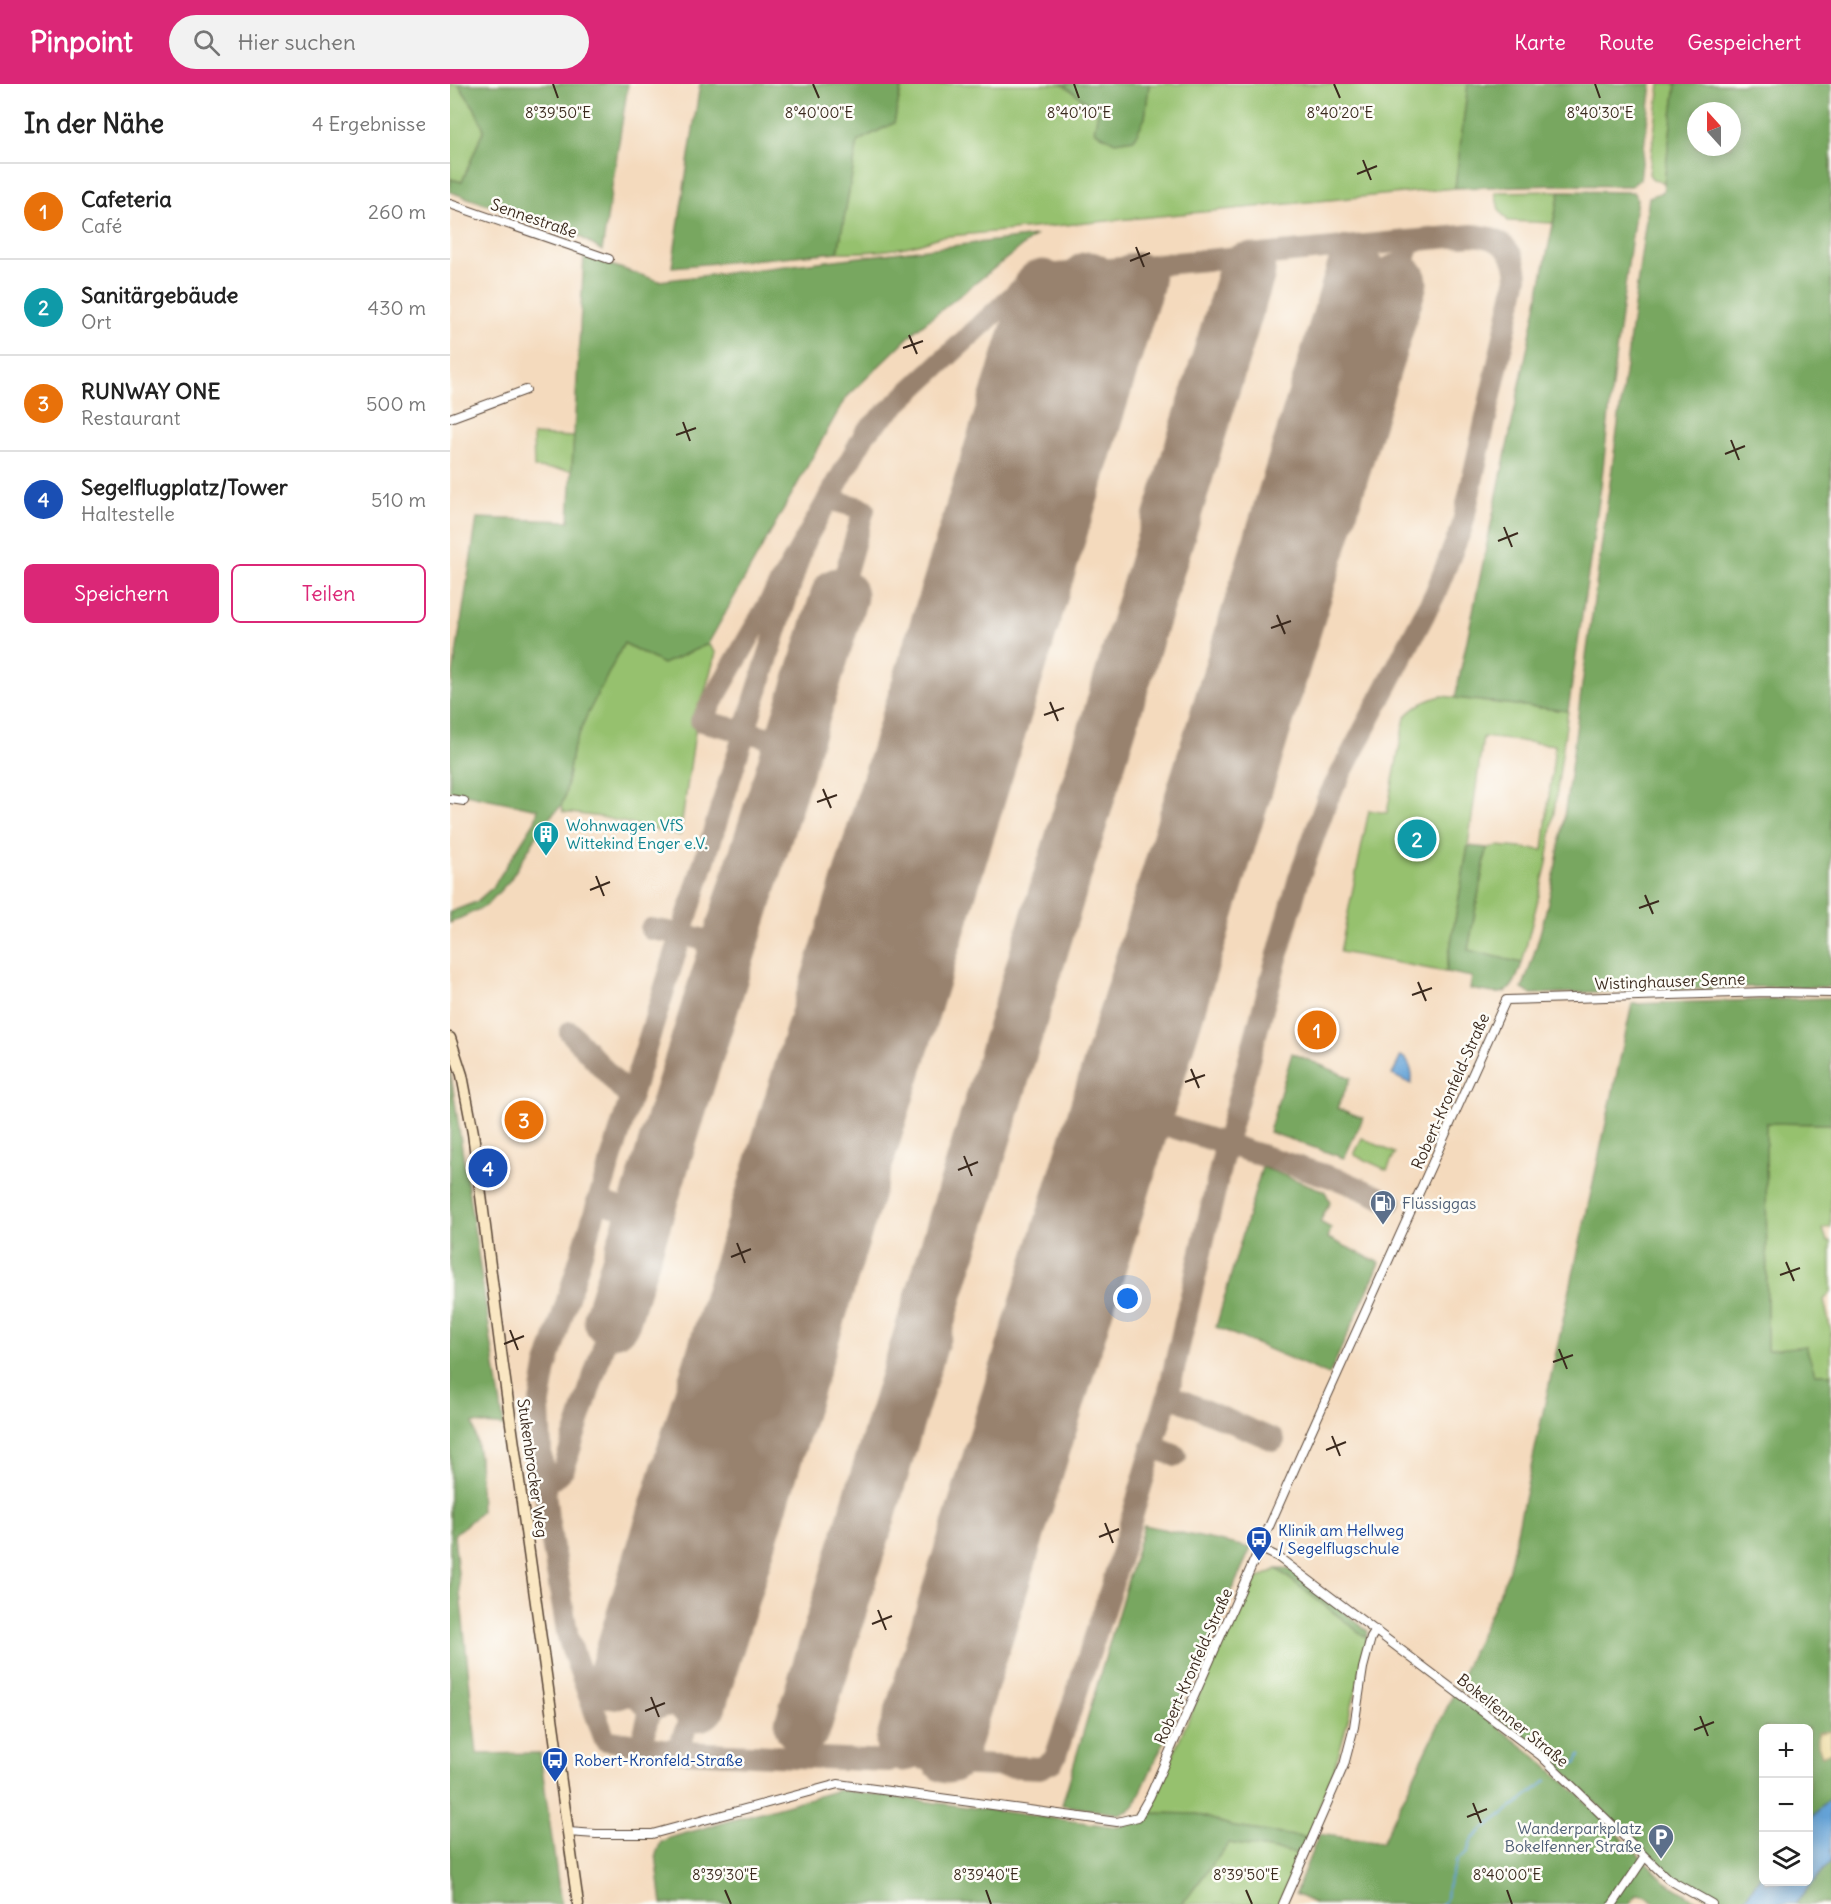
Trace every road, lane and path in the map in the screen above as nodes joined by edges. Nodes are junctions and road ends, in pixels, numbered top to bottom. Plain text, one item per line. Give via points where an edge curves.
1 (450, 204) edge
2 (609, 259) dead end
3 (526, 390) dead end
4 (450, 418) edge
5 (450, 799) edge
6 (464, 801) dead end
7 (1831, 993) edge
8 (1510, 998) joint
9 (450, 1038) edge
10 (1259, 1548) junction
11 (1376, 1630) junction
12 (568, 1832) junction
13 (1644, 1858) junction
14 (578, 1904) edge
15 (1283, 1904) edge
16 (1613, 1904) edge
17 (1712, 1904) edge

1 - 2 street, Sennestraße
3 - 4 street
5 - 6 street
7 - 8 street, Wistinghauser Senne
8 - 10 street, Robert-Kronfeld-Straße via 1504,1001
9 - 12 street, Stukenbrocker Weg via 473,1133
10 - 11 street, Bokelfenner Straße via 1276,1555
10 - 12 street, Robert-Kronfeld-Straße via 1150,1796 1133,1820 1118,1822 838,1784 652,1834
11 - 13 street, Bokelfenner Straße via 1540,1755
11 - 15 street via 1363,1668 1344,1765
12 - 14 street, Stukenbrocker Weg
13 - 16 street
13 - 17 street, Bokelfenner Straße via 1668,1879

